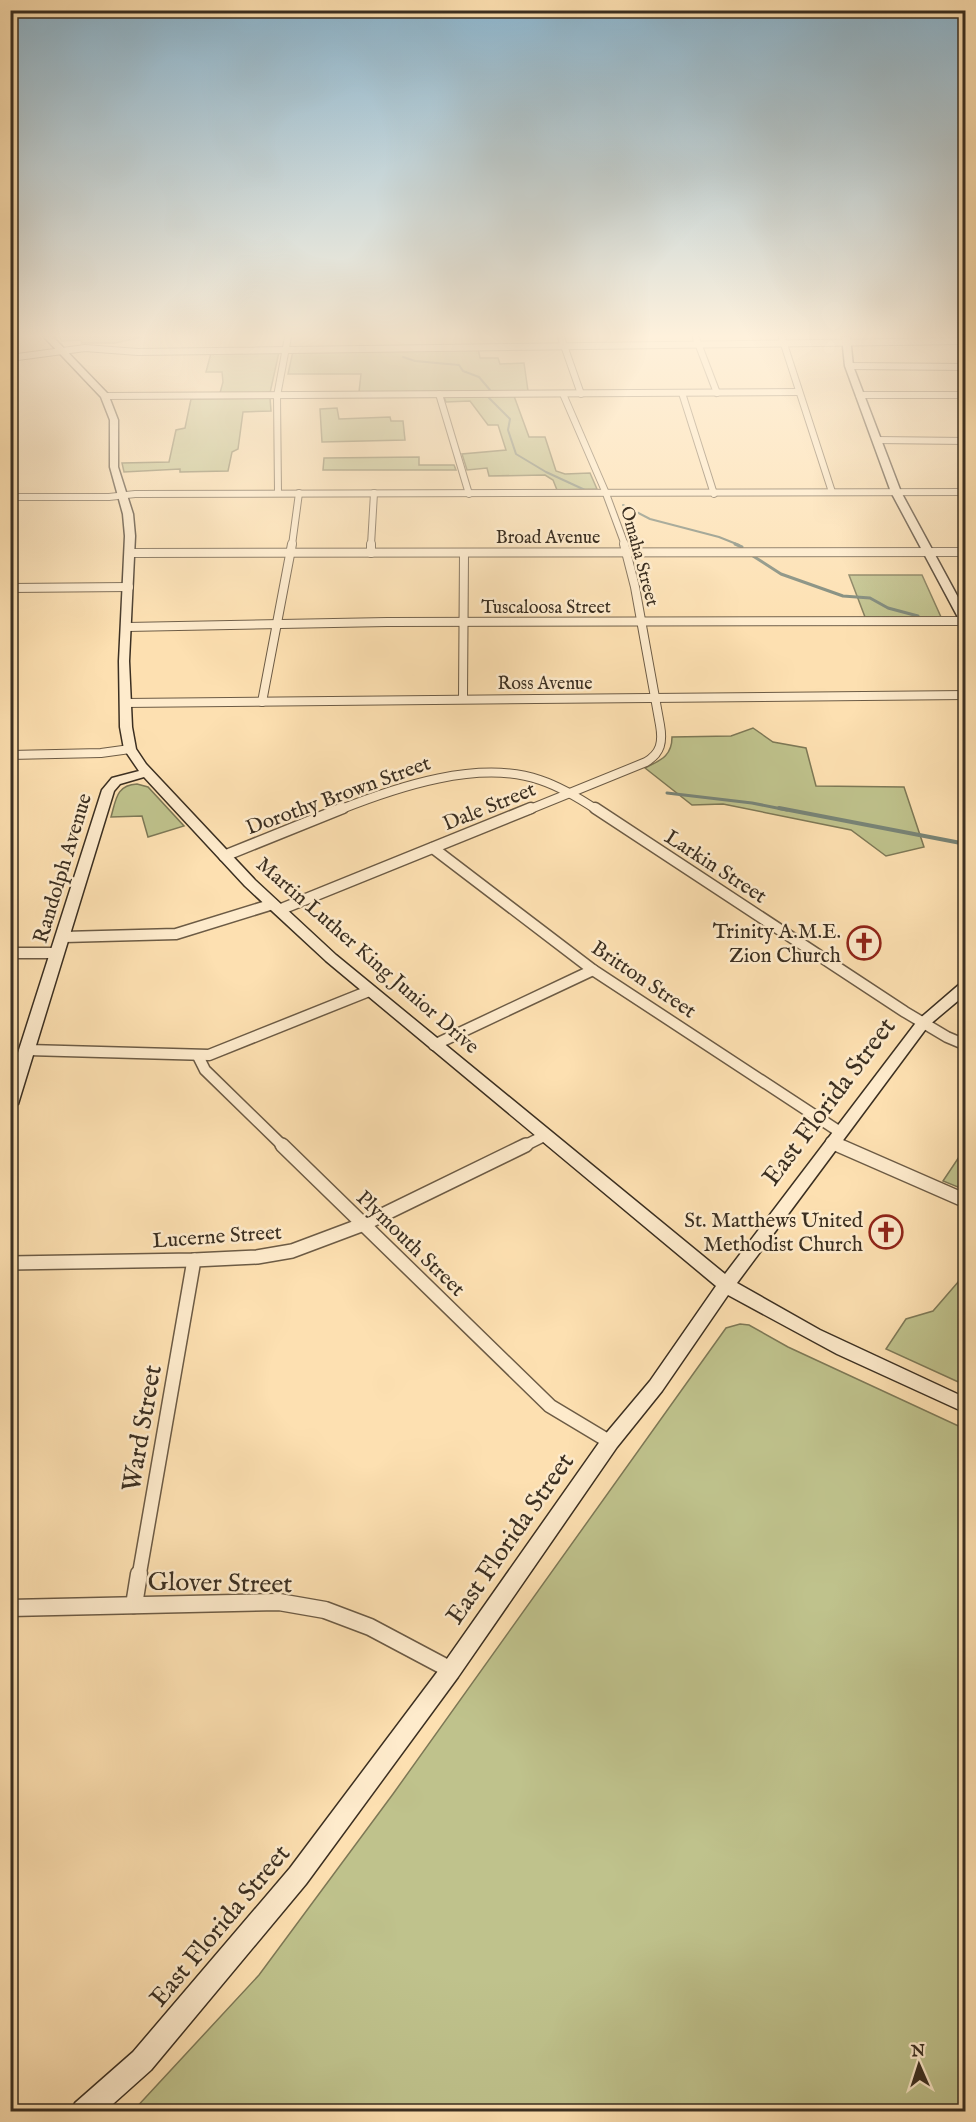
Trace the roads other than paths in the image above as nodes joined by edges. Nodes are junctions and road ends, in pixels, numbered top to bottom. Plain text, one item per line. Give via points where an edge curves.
1 (114, 436) edge
2 (277, 436) edge
3 (452, 436) edge
4 (581, 436) edge
5 (696, 436) edge
6 (814, 436) edge
7 (874, 436) edge
8 (876, 440) junction
9 (966, 441) edge
10 (832, 492) junction
11 (896, 492) junction
12 (966, 492) edge
13 (278, 493) junction
14 (299, 493) junction
15 (374, 493) junction
16 (469, 494) junction
17 (607, 494) junction
18 (714, 494) junction
19 (122, 495) junction
20 (10, 497) edge
21 (464, 552) junction
22 (627, 552) junction
23 (927, 552) junction
24 (966, 552) edge
25 (131, 553) junction
26 (291, 553) junction
27 (371, 553) junction
28 (129, 587) junction
29 (10, 588) edge
30 (464, 622) junction
31 (643, 622) junction
32 (965, 622) edge
33 (276, 623) junction
34 (127, 627) junction
35 (966, 695) edge
36 (463, 698) junction
37 (654, 698) junction
38 (262, 702) junction
39 (124, 703) junction
40 (130, 749) junction
41 (10, 756) edge
42 (147, 772) junction
43 (570, 792) junction
44 (433, 848) junction
45 (224, 856) junction
46 (276, 907) junction
47 (64, 937) junction
48 (10, 953) edge
49 (58, 953) junction
50 (593, 970) junction
51 (966, 986) edge
52 (369, 991) junction
53 (923, 1023) junction
54 (434, 1045) junction
55 (966, 1045) edge
56 (28, 1050) junction
57 (198, 1056) junction
58 (10, 1104) edge
59 (544, 1136) junction
60 (836, 1137) junction
61 (966, 1201) edge
62 (364, 1224) junction
63 (194, 1260) junction
64 (10, 1263) edge
65 (726, 1285) junction
66 (966, 1406) edge
67 (610, 1442) junction
68 (134, 1605) junction
69 (10, 1608) edge
70 (451, 1670) junction
71 (84, 2112) edge

1 - 19 main road, Martin Luther King Junior Drive via 113,461
2 - 13 street
3 - 16 street
4 - 17 street, Omaha Street
5 - 18 street
6 - 10 street
7 - 8 main road
8 - 9 street
8 - 11 main road
10 - 11 street
10 - 18 street
11 - 12 street
11 - 23 main road
13 - 14 street
13 - 19 street
14 - 15 street
14 - 26 street
15 - 16 street
15 - 27 street
16 - 17 street
17 - 18 street
17 - 22 street, Omaha Street
19 - 20 street
19 - 25 main road, Martin Luther King Junior Drive
21 - 22 street, Broad Avenue
21 - 27 street, Broad Avenue
21 - 30 street
22 - 23 street, Broad Avenue
22 - 31 street, Omaha Street
23 - 24 street, Broad Avenue
23 - 32 main road
25 - 26 street, Broad Avenue
25 - 28 main road, Martin Luther King Junior Drive
26 - 27 street, Broad Avenue
26 - 33 street
28 - 29 street
28 - 34 main road, Martin Luther King Junior Drive
30 - 31 street, Tuscaloosa Street
30 - 33 street, Tuscaloosa Street
30 - 36 street
31 - 32 street, Tuscaloosa Street
31 - 37 street, Omaha Street
33 - 34 street, Tuscaloosa Street
33 - 38 street
34 - 39 main road, Martin Luther King Junior Drive
35 - 37 street, Ross Avenue
36 - 37 street, Ross Avenue
36 - 38 street, Ross Avenue
37 - 43 street, Dale Street via 661,742 658,752 631,768
38 - 39 street, Ross Avenue
39 - 40 main road, Martin Luther King Junior Drive
40 - 41 street
40 - 42 main road, Martin Luther King Junior Drive
42 - 45 main road, Martin Luther King Junior Drive
42 - 47 main road, Randolph Avenue via 117,781 108,790
43 - 44 street, Dale Street
43 - 45 street, Dorothy Brown Street via 520,775 447,775 351,805
43 - 53 street, Larkin Street
44 - 46 street, Dale Street
44 - 50 street, Britton Street
45 - 46 main road, Martin Luther King Junior Drive
46 - 47 street, Dale Street via 176,934
46 - 52 main road, Martin Luther King Junior Drive
47 - 49 main road, Randolph Avenue
48 - 49 street
49 - 56 main road, Randolph Avenue
50 - 54 street
50 - 60 street, Britton Street
51 - 53 main road, East Florida Street
52 - 54 main road, Martin Luther King Junior Drive
52 - 57 street via 219,1052
53 - 55 street, Larkin Street
53 - 60 main road, East Florida Street
54 - 59 main road, Martin Luther King Junior Drive
56 - 57 street
56 - 58 main road, Randolph Avenue
57 - 62 street, Plymouth Street via 205,1070
59 - 62 street, Lucerne Street
59 - 65 main road, Martin Luther King Junior Drive
60 - 61 street, Britton Street
60 - 65 main road, East Florida Street
62 - 63 street, Lucerne Street via 291,1251
62 - 67 street, Plymouth Street via 550,1406
63 - 64 street, Lucerne Street
63 - 68 street, Ward Street
65 - 66 main road, Martin Luther King Junior Drive via 762,1308 855,1355
65 - 67 main road, East Florida Street via 656,1386
67 - 70 main road, East Florida Street
68 - 69 street, Glover Street
68 - 70 street, Glover Street via 279,1602 325,1610 370,1627
70 - 71 main road, East Florida Street via 298,1876 142,2061

